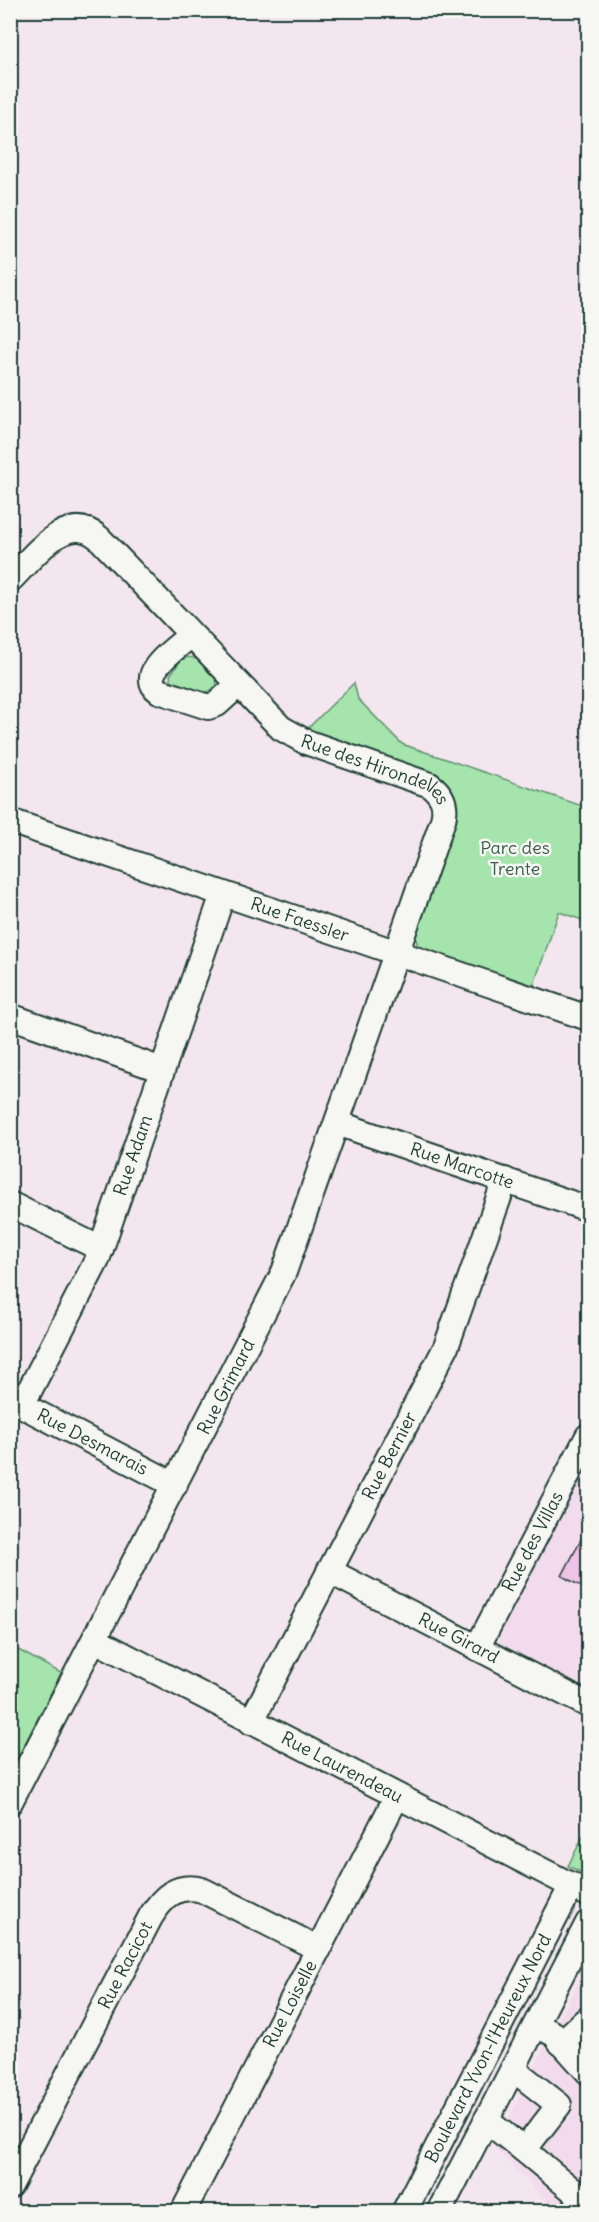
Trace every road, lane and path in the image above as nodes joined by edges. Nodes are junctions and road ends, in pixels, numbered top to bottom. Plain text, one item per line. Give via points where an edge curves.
1 (10, 580) edge
2 (191, 635) junction
3 (238, 685) junction
4 (10, 821) edge
5 (223, 894) junction
6 (396, 952) junction
7 (10, 1016) edge
8 (588, 1018) edge
9 (162, 1070) junction
10 (337, 1123) junction
11 (505, 1180) junction
12 (10, 1204) edge
13 (588, 1209) edge
14 (101, 1249) junction
15 (16, 1402) edge
16 (588, 1436) edge
17 (175, 1485) junction
18 (329, 1571) junction
19 (95, 1640) junction
20 (588, 1647) edge
21 (477, 1648) junction
22 (586, 1652) dead end
23 (588, 1705) edge
24 (251, 1722) junction
25 (397, 1796) junction
26 (10, 1802) edge
27 (580, 1889) edge
28 (588, 1923) edge
29 (319, 1949) junction
30 (583, 1949) edge
31 (588, 2018) edge
32 (536, 2025) junction
33 (561, 2043) junction
34 (513, 2069) junction
35 (588, 2072) edge
36 (486, 2120) junction
37 (524, 2150) junction
38 (10, 2186) edge
39 (588, 2203) edge
40 (183, 2211) edge
41 (404, 2211) edge
42 (439, 2211) edge

1 - 2 street, Rue des Hirondelles via 59,533 85,529 99,538
2 - 3 street, Rue des Hirondelles
2 - 3 street via 153,671 154,687 208,707
3 - 6 street, Rue des Hirondelles via 293,736 421,781 441,796 443,820
4 - 5 street, Rue Faessler
5 - 6 street, Rue Faessler
5 - 9 street, Rue Adam
6 - 8 street, Rue Faessler
6 - 10 street, Rue Grimard
7 - 9 street
9 - 14 street, Rue Adam
10 - 11 street, Rue Marcotte
10 - 17 street, Rue Grimard via 284,1272
11 - 13 street, Rue Marcotte
11 - 18 street, Rue Bernier via 446,1347
12 - 14 street
14 - 15 street, Rue Adam via 88,1279
15 - 17 street, Rue Desmarais
16 - 21 street, Rue des Villas
17 - 19 street, Rue Grimard
18 - 21 street, Rue Girard
18 - 24 street, Rue Bernier
19 - 24 street, Rue Laurendeau
19 - 26 street, Rue Grimard
20 - 22 path
21 - 23 street, Rue Girard
24 - 25 street, Rue Laurendeau
25 - 27 street, Rue Laurendeau
25 - 29 street, Rue Loiselle
27 - 41 street, Boulevard Yvon-l'Heureux Nord
28 - 30 street, Boulevard Yvon-l'Heureux Nord
29 - 38 street, Rue Racicot via 202,1890 184,1888 167,1895 151,1916
29 - 40 street, Rue Loiselle
30 - 32 street, Boulevard Yvon-l'Heureux Nord
31 - 33 street
32 - 33 street via 554,2034
32 - 34 street, Boulevard Yvon-l'Heureux Nord
33 - 35 street
34 - 36 street, Boulevard Yvon-l'Heureux Nord
34 - 37 street via 559,2105
36 - 37 street
36 - 42 street, Boulevard Yvon-l'Heureux Nord
37 - 39 street

